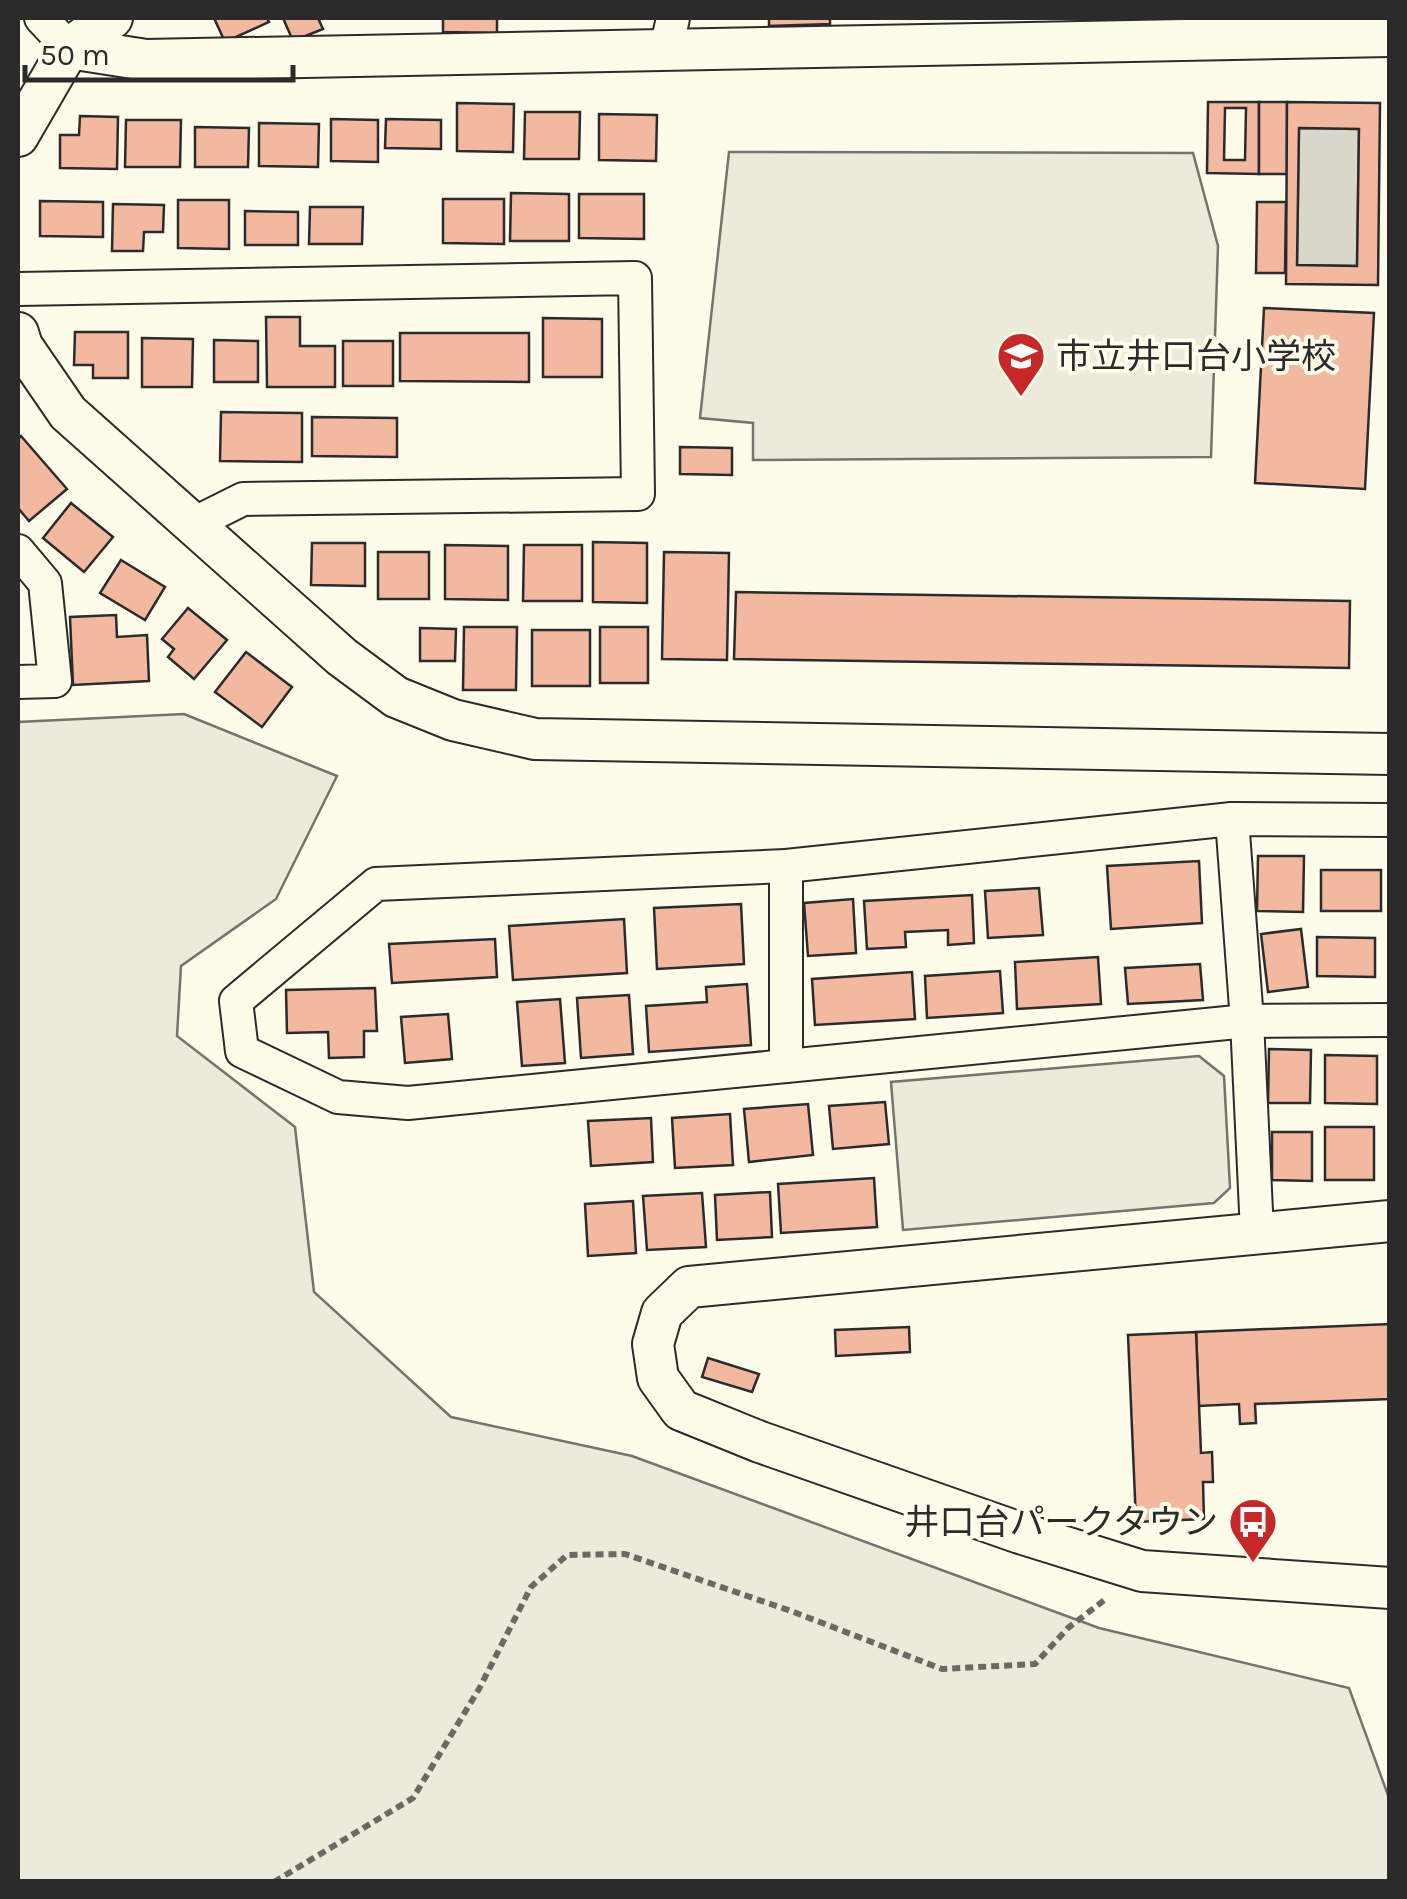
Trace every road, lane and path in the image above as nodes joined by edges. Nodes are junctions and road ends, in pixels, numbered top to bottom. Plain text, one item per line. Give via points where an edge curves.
1 (41, 18) edge
2 (112, 18) edge
3 (1042, 31) edge
4 (669, 34) edge
5 (1390, 36) edge
6 (69, 48) junction
7 (18, 136) edge
8 (18, 289) edge
9 (18, 333) edge
10 (191, 525) junction
11 (18, 552) edge
12 (18, 682) edge
13 (1390, 754) edge
14 (1232, 819) junction
15 (1390, 820) edge
16 (786, 866) junction
17 (1247, 1020) junction
18 (1390, 1020) edge
19 (786, 1066) junction
20 (1390, 1221) edge
21 (1257, 1232) junction
22 (1142, 1571) junction
23 (1390, 1588) edge
24 (274, 1882) edge

1 - 6 street
2 - 6 street
3 - 4 street
3 - 5 street
4 - 6 street via 146,60
6 - 7 street
8 - 10 street via 634,278 638,494 243,499
9 - 10 street via 68,413
10 - 13 street via 396,696 454,720 535,739
11 - 12 street via 45,583 55,680
14 - 15 street
14 - 16 street
14 - 17 street
16 - 19 street
16 - 19 street via 376,884 236,1002 242,1051 338,1097 408,1103
17 - 18 street
17 - 19 street
17 - 21 street
20 - 21 street
21 - 22 street via 689,1287 662,1313 653,1344 658,1378 682,1410
22 - 23 street
22 - 24 path via 1068,1628 1035,1664 942,1668 625,1554 567,1555 530,1587 413,1798

